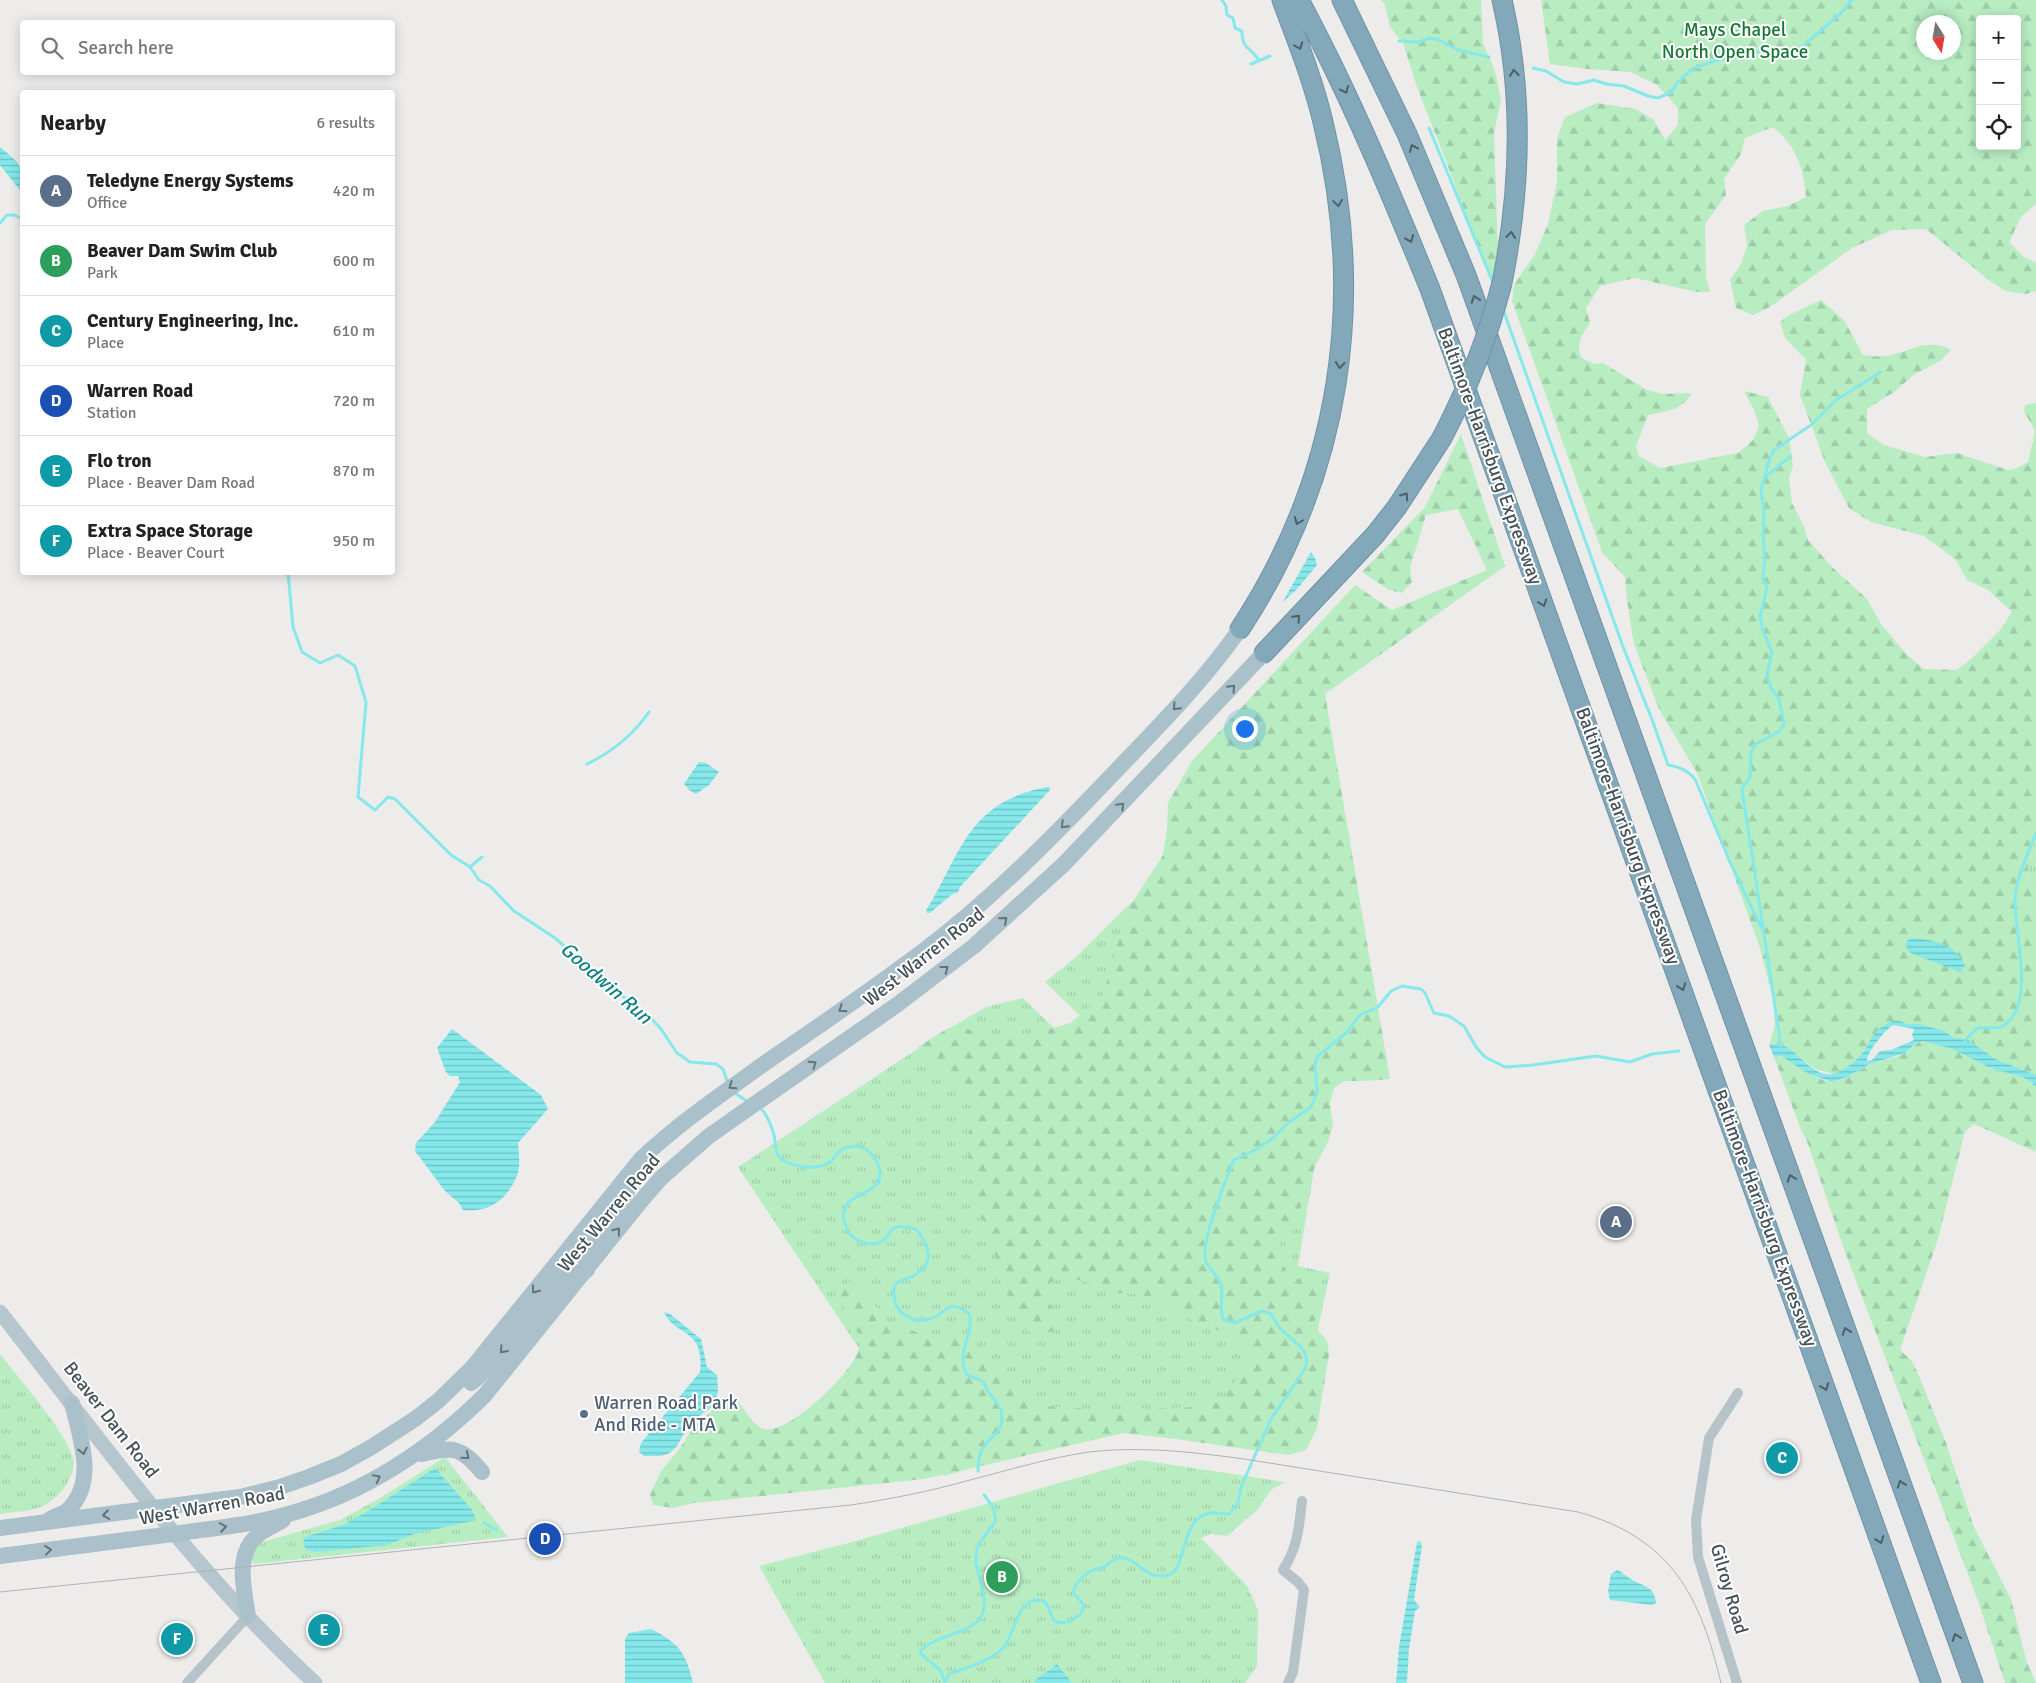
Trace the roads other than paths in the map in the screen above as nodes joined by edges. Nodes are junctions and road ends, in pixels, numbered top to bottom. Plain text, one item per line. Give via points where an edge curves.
1 (1282, 0) edge
2 (1299, 0) edge
3 (1342, 0) edge
4 (1502, 0) edge
5 (1240, 629) joint
6 (1264, 654) joint
7 (695, 1113) junction
8 (587, 1270) junction
9 (0, 1312) edge
10 (1738, 1393) dead end
11 (72, 1404) junction
12 (415, 1419) junction
13 (412, 1457) junction
14 (482, 1472) dead end
15 (1302, 1501) dead end
16 (155, 1508) junction
17 (292, 1514) junction
18 (39, 1524) junction
19 (0, 1528) edge
20 (175, 1533) junction
21 (0, 1556) edge
22 (248, 1616) junction
23 (187, 1683) edge
24 (315, 1683) edge
25 (1288, 1683) edge
26 (1737, 1683) edge
27 (1932, 1683) edge
28 (1973, 1683) edge

1 -> 5 highway via 1314,90 1331,160 1344,257 1343,334 1332,412 1310,489 1276,569
2 -> 27 highway, Baltimore-Harrisburg Expressway via 1365,133 1430,289
28 -> 3 highway, Baltimore-Harrisburg Expressway via 1466,275 1407,134
6 -> 4 highway, bridge via 1375,535 1412,486 1442,438 1481,353 1502,283 1515,203 1518,139 1514,68
5 -> 7 main road, West Warren Road via 1185,698 997,890 914,958
8 -> 6 main road, West Warren Road via 641,1200 688,1153 933,979 1015,910 1094,834
7 - 8 main road via 644,1171 590,1242 585,1253
7 -> 12 main road, West Warren Road via 641,1159 472,1368
8 -> 12 main road via 569,1275 557,1283 477,1378
8 - 13 main road, West Warren Road via 484,1396
9 - 11 main road, Beaver Dam Road
10 - 26 street, Gilroy Road via 1709,1438 1696,1520 1698,1557
11 - 16 main road, Beaver Dam Road
11 -> 18 main road via 85,1458 83,1484 67,1511
12 - 16 main road, West Warren Road via 341,1464 280,1488 240,1497
13 -> 14 main road via 443,1449 458,1450
17 -> 13 main road, West Warren Road via 354,1490
15 - 25 street via 1295,1549 1283,1570 1304,1590 1293,1672
16 -> 18 main road, West Warren Road
16 - 20 main road, Beaver Dam Road
20 -> 17 main road, West Warren Road
17 - 22 main road via 258,1535 249,1545 242,1567
18 - 19 main road, West Warren Road
21 -> 20 main road, West Warren Road
20 - 22 main road, Beaver Dam Road
22 - 23 street
22 - 24 main road, Beaver Dam Road

